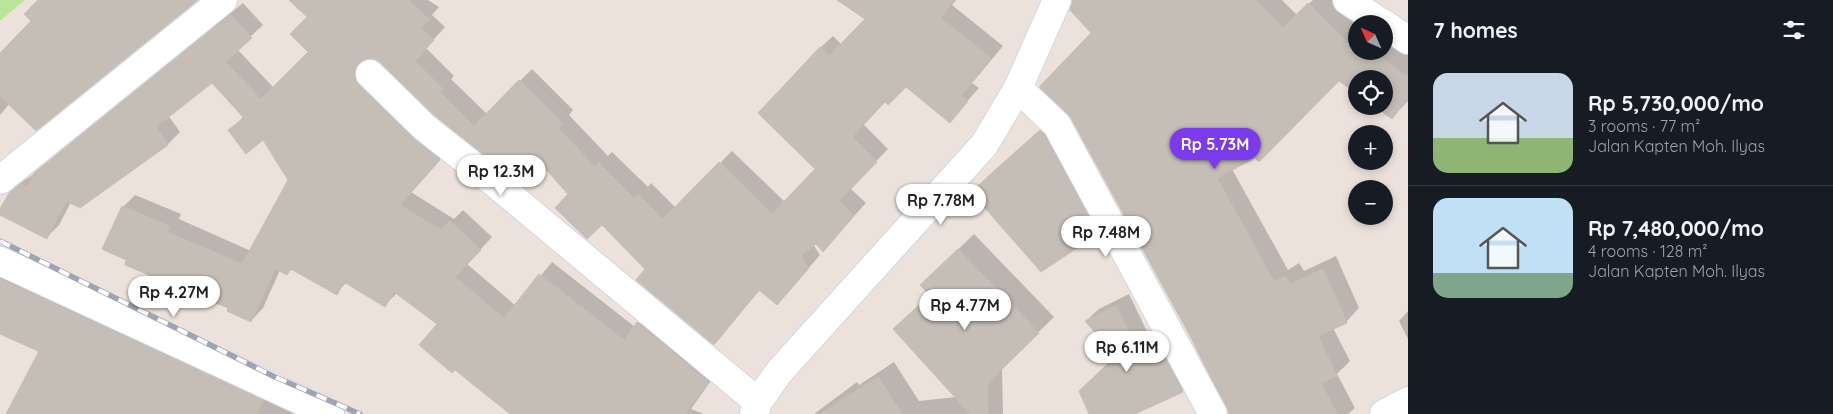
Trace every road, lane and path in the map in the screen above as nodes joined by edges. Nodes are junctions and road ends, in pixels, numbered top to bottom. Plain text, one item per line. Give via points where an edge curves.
1 (223, 0) edge
2 (1057, 0) edge
3 (1347, 0) edge
4 (1370, 15) edge
5 (1393, 30) edge
6 (1408, 40) edge
7 (370, 74) dead end
8 (1018, 88) junction
9 (0, 180) edge
10 (0, 260) edge
11 (1408, 401) edge
12 (756, 408) edge
13 (330, 414) edge
14 (1213, 414) edge
15 (1384, 414) edge

1 - 9 street
2 - 8 street
3 - 4 street
5 - 6 street
7 - 12 street via 424,127 496,184
8 - 12 street via 984,145 779,372
8 - 14 street via 1057,125
10 - 13 street
11 - 15 street

